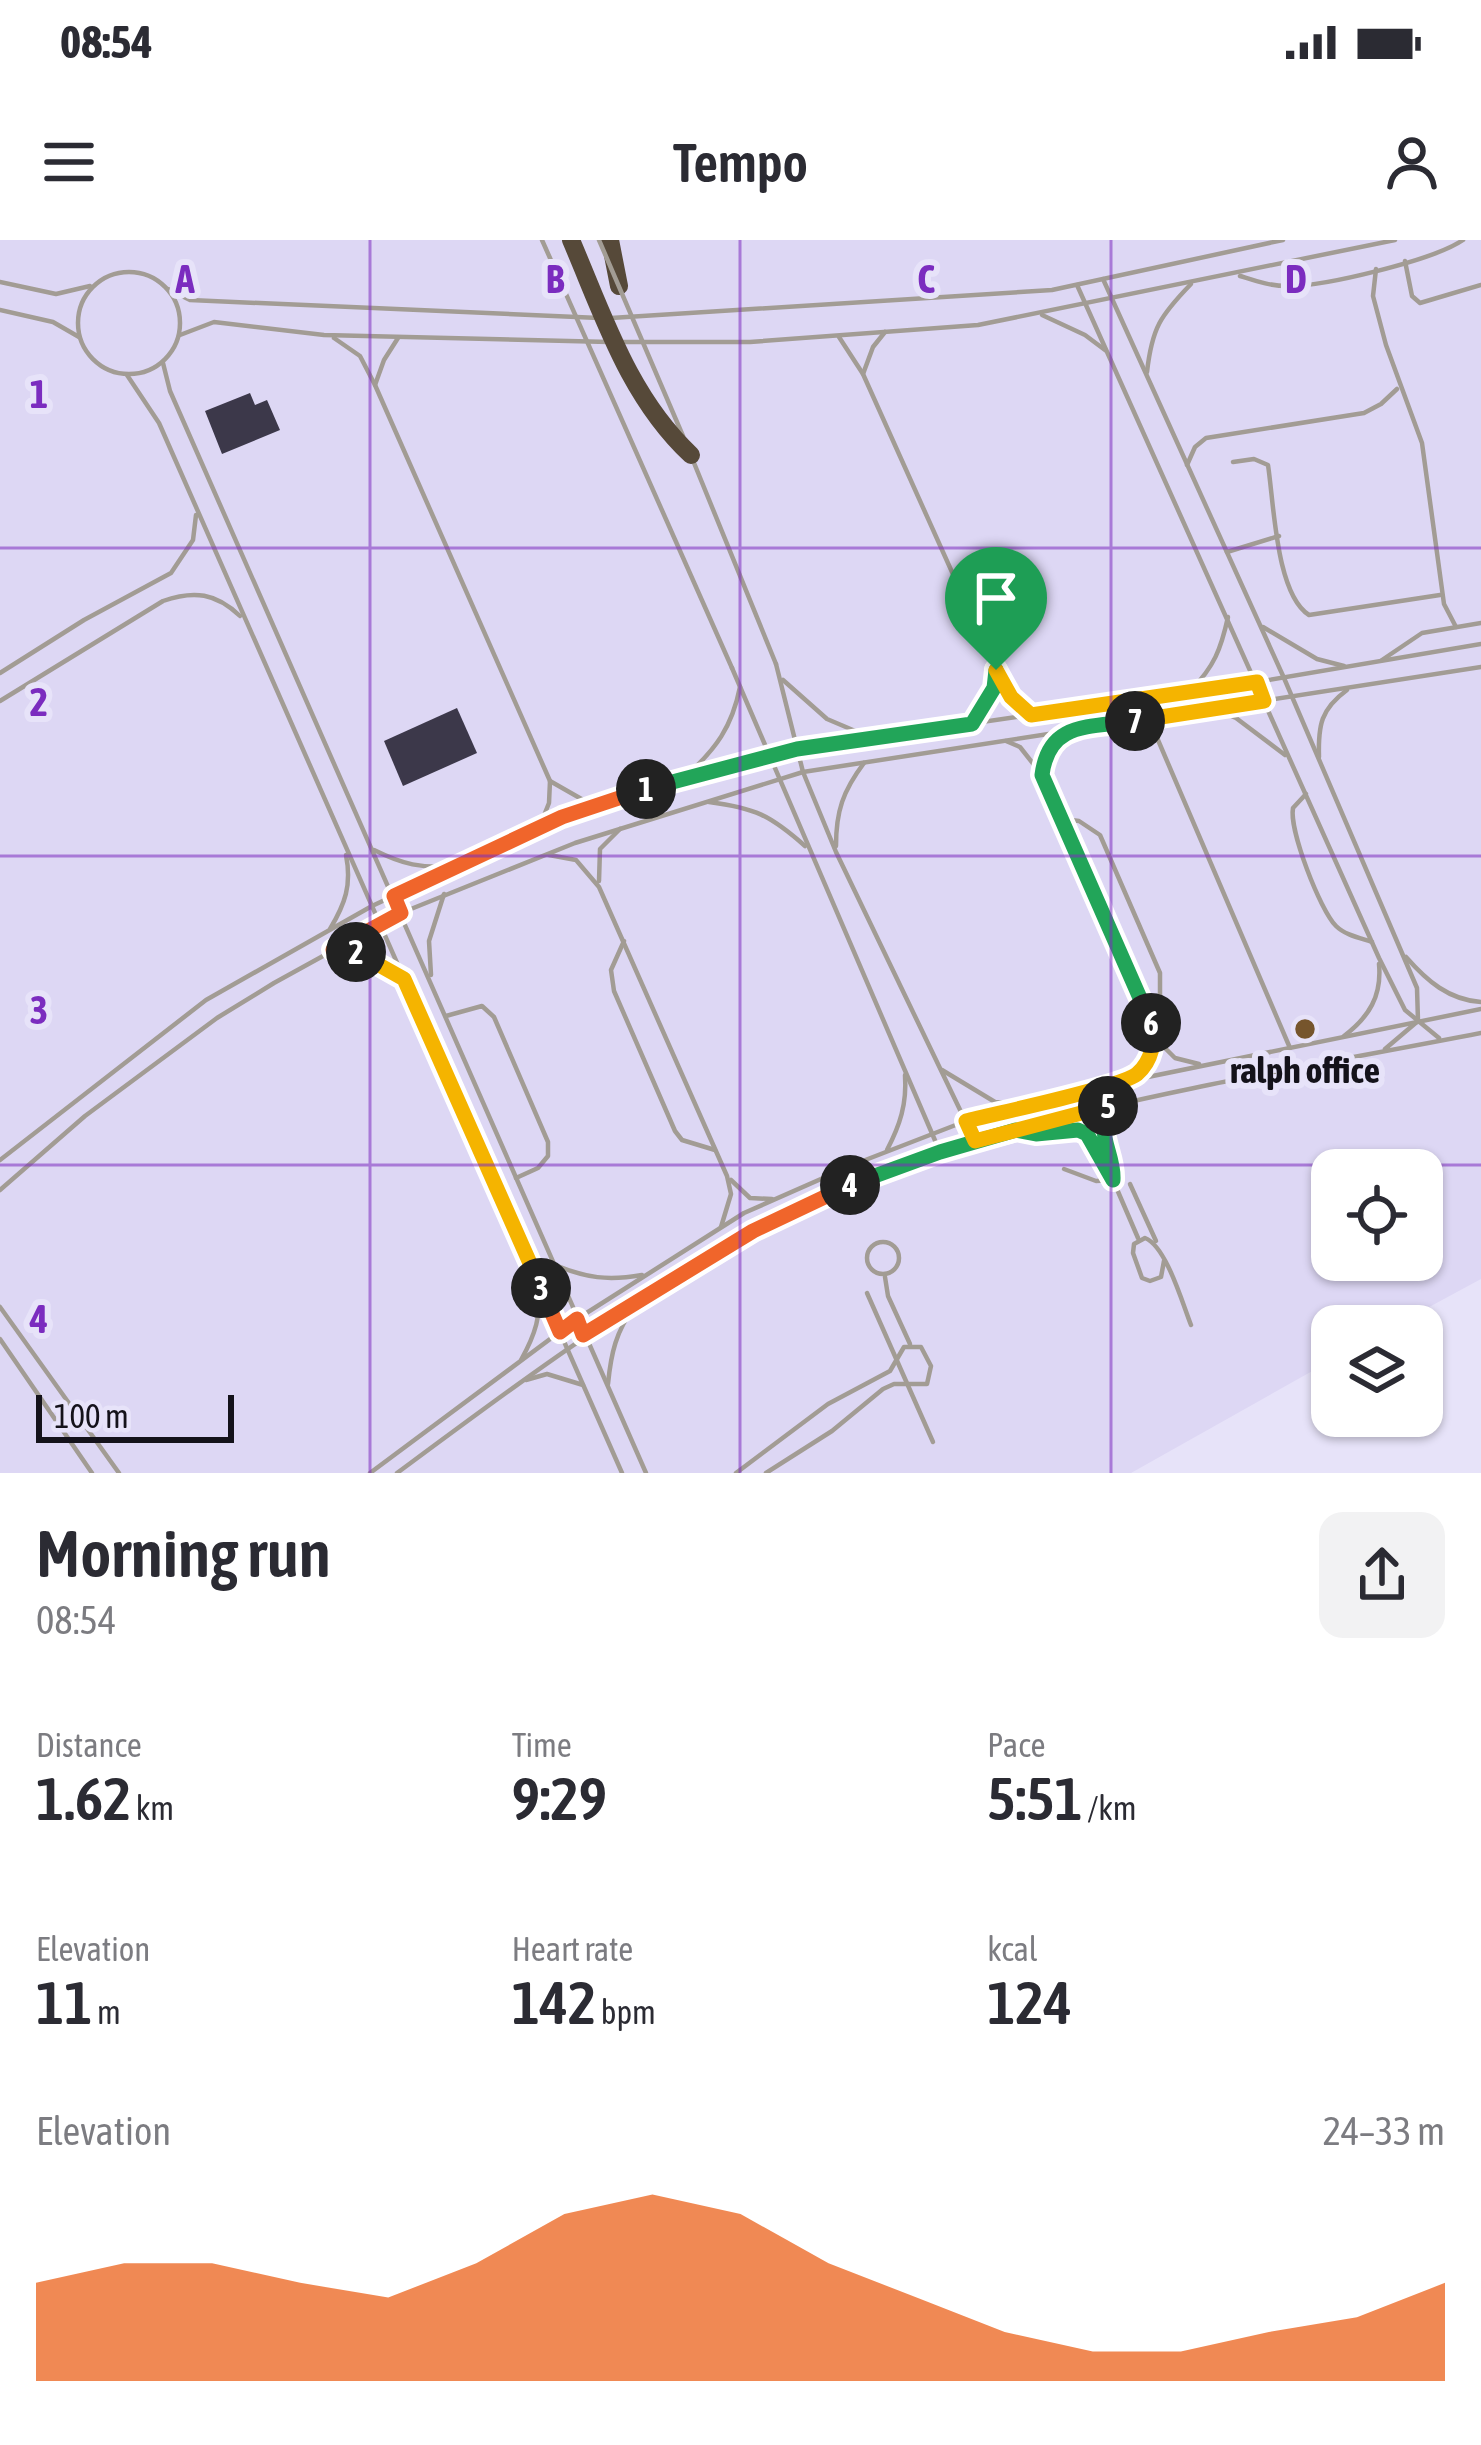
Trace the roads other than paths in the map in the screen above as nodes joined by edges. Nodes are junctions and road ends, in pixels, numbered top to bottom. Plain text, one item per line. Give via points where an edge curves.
1 (542, 240) edge
2 (571, 240) edge
3 (599, 240) edge
4 (610, 240) edge
5 (1283, 240) edge
6 (1394, 240) edge
7 (1463, 240) edge
8 (1405, 261) junction
9 (1376, 269) junction
10 (1235, 274) junction
11 (1103, 279) junction
12 (0, 282) edge
13 (96, 284) junction
14 (1191, 284) junction
15 (1078, 285) junction
16 (1481, 285) edge
17 (620, 286) junction
18 (168, 289) junction
19 (1112, 300) junction
20 (1086, 306) junction
21 (0, 310) edge
22 (1036, 314) junction
23 (886, 330) junction
24 (838, 334) junction
25 (180, 335) junction
26 (323, 335) junction
27 (80, 338) junction
28 (398, 338) junction
29 (1107, 352) junction
30 (163, 363) junction
31 (1147, 372) junction
32 (863, 374) junction
33 (127, 375) junction
34 (375, 385) junction
35 (1398, 387) junction
36 (691, 455) junction
37 (1233, 462) dead end
38 (1187, 465) junction
39 (197, 509) junction
40 (1279, 536) junction
41 (1227, 552) junction
42 (1442, 595) junction
43 (1228, 617) junction
44 (245, 621) junction
45 (1481, 622) edge
46 (1260, 625) junction
47 (1456, 627) junction
48 (1481, 644) edge
49 (1378, 662) junction
50 (1350, 667) junction
51 (1481, 667) edge
52 (996, 670) junction
53 (0, 673) edge
54 (781, 678) junction
55 (1284, 678) junction
56 (1257, 682) junction
57 (740, 686) junction
58 (1350, 688) junction
59 (1190, 692) junction
60 (1291, 697) junction
61 (0, 701) edge
62 (1264, 701) junction
63 (1215, 709) junction
64 (1031, 715) junction
65 (1149, 719) junction
66 (972, 724) junction
67 (1063, 732) junction
68 (873, 738) junction
69 (1006, 741) junction
70 (797, 749) junction
71 (769, 756) junction
72 (1290, 759) junction
73 (1319, 762) junction
74 (864, 763) junction
75 (803, 772) junction
76 (1042, 775) junction
77 (684, 778) junction
78 (776, 779) junction
79 (550, 781) junction
80 (1306, 794) junction
81 (704, 801) junction
82 (595, 806) junction
83 (1061, 818) junction
84 (622, 827) junction
85 (539, 828) junction
86 (344, 844) junction
87 (807, 847) junction
88 (374, 850) junction
89 (836, 852) junction
90 (544, 855) junction
91 (459, 865) junction
92 (599, 886) junction
93 (445, 894) junction
94 (394, 896) junction
95 (372, 906) junction
96 (401, 913) junction
97 (380, 923) junction
98 (330, 929) junction
99 (624, 941) junction
100 (1372, 942) junction
101 (333, 950) junction
102 (1401, 951) junction
103 (1379, 958) junction
104 (404, 979) junction
105 (431, 981) junction
106 (1481, 1006) edge
107 (446, 1016) junction
108 (1149, 1018) junction
109 (1418, 1021) junction
110 (1154, 1030) junction
111 (1481, 1033) edge
112 (1342, 1038) junction
113 (1443, 1040) junction
114 (1290, 1048) junction
115 (1380, 1052) junction
116 (1208, 1065) junction
117 (904, 1070) junction
118 (941, 1070) junction
119 (1126, 1081) junction
120 (1117, 1104) junction
121 (1030, 1105) junction
122 (966, 1121) junction
123 (1016, 1130) junction
124 (933, 1134) junction
125 (975, 1141) junction
126 (716, 1150) junction
127 (940, 1152) junction
128 (885, 1153) junction
129 (0, 1160) edge
130 (1064, 1169) dead end
131 (728, 1176) junction
132 (516, 1178) junction
133 (1113, 1180) junction
134 (1130, 1184) dead end
135 (0, 1190) edge
136 (776, 1198) junction
137 (721, 1227) junction
138 (1139, 1240) junction
139 (1158, 1246) junction
140 (1164, 1261) junction
141 (553, 1264) junction
142 (648, 1274) junction
143 (885, 1276) junction
144 (537, 1280) junction
145 (867, 1293) dead end
146 (638, 1301) junction
147 (0, 1307) edge
148 (577, 1319) junction
149 (1191, 1325) dead end
150 (560, 1332) junction
151 (583, 1335) junction
152 (0, 1339) edge
153 (910, 1344) junction
154 (567, 1347) junction
155 (520, 1361) junction
156 (897, 1362) junction
157 (520, 1382) junction
158 (583, 1385) junction
159 (909, 1386) junction
160 (608, 1390) junction
161 (933, 1442) dead end
162 (92, 1473) edge
163 (119, 1473) edge
164 (370, 1473) edge
165 (397, 1473) edge
166 (622, 1473) edge
167 (649, 1473) edge
168 (736, 1473) edge
169 (766, 1473) edge

1 - 57 lane, bridge
2 - 36 highway, bridge via 637,390
3 - 17 lane, bridge
4 - 17 highway, bridge
5 - 11 lane
6 - 10 lane
7 - 8 lane
8 - 9 lane
8 - 16 lane via 1420,302
9 - 10 lane via 1294,286
9 - 35 lane via 1373,296
10 - 14 lane
11 - 15 lane
11 - 19 lane
12 - 13 lane via 56,294
13 - 18 lane via 141,273
13 - 27 lane via 80,308
14 - 19 lane
14 - 31 lane via 1151,333
15 - 18 lane via 621,319 190,300
15 - 20 lane
17 - 36 lane, bridge
18 - 25 lane
19 - 20 lane
19 - 31 lane
20 - 22 lane
20 - 29 lane
21 - 27 lane via 53,322
22 - 23 lane
22 - 29 lane
23 - 24 lane
23 - 32 lane
24 - 28 lane via 750,342
24 - 32 lane
25 - 26 lane via 214,322
25 - 30 lane
26 - 28 lane
26 - 34 lane via 349,345
27 - 33 lane via 93,360
28 - 34 lane
29 - 43 lane
30 - 33 lane
30 - 88 lane
31 - 38 lane
32 - 52 lane
33 - 39 lane
34 - 79 lane
35 - 38 lane via 1364,412 1206,439
35 - 42 lane via 1421,442
36 - 54 lane, bridge
37 - 40 lane via 1268,465
38 - 41 lane
39 - 44 lane
39 - 53 lane via 193,540 171,573
40 - 41 lane
40 - 42 lane via 1291,598 1309,615
41 - 46 lane
42 - 47 lane
43 - 56 lane
43 - 59 lane via 1212,669
44 - 61 lane via 209,595 184,594
44 - 86 lane
45 - 47 lane
46 - 50 lane via 1317,659
46 - 55 lane
47 - 49 lane via 1422,633
48 - 49 lane
49 - 50 lane
50 - 55 lane
51 - 58 lane
52 - 64 lane
52 - 66 lane
54 - 68 lane via 827,719
54 - 70 lane
55 - 56 lane
55 - 60 lane
56 - 59 lane
56 - 62 lane
57 - 71 lane
57 - 77 lane via 715,750
58 - 60 lane
58 - 73 lane via 1318,724
59 - 64 lane
60 - 62 lane
60 - 73 lane
62 - 63 lane
62 - 72 lane
63 - 65 lane
63 - 72 lane
64 - 66 lane
65 - 67 lane
65 - 114 lane
66 - 68 lane
67 - 69 lane
67 - 76 lane
68 - 70 lane
69 - 74 lane
69 - 76 lane
70 - 71 lane
70 - 75 lane
71 - 77 lane
71 - 78 lane
72 - 80 lane
73 - 102 lane
74 - 75 lane
74 - 89 lane via 844,789
75 - 78 lane
75 - 89 lane
76 - 83 lane
77 - 82 lane
78 - 81 lane
78 - 87 lane
79 - 82 lane
79 - 85 lane
80 - 100 lane
80 - 100 lane via 1293,808 1293,831 1334,925
81 - 84 lane
81 - 87 lane via 773,818
82 - 85 lane
83 - 108 lane
83 - 108 lane via 1100,835 1126,894 1160,973
84 - 90 lane
84 - 92 lane via 601,849
85 - 91 lane
86 - 95 lane
86 - 98 lane via 346,904
87 - 117 lane
88 - 91 lane via 425,869
88 - 94 lane
89 - 118 lane
90 - 92 lane via 576,860
90 - 93 lane
91 - 94 lane
92 - 99 lane
93 - 96 lane
93 - 105 lane via 429,940
94 - 95 lane
94 - 96 lane
95 - 97 lane
95 - 98 lane
96 - 97 lane
96 - 105 lane
97 - 101 lane
97 - 104 lane
98 - 129 lane via 206,1000
99 - 126 lane
99 - 126 lane via 610,978 658,1091 682,1140
100 - 103 lane
101 - 104 lane via 362,952
101 - 135 lane via 217,1018
102 - 106 lane via 1454,998
102 - 109 lane via 1417,988
103 - 109 lane
103 - 112 lane via 1377,997
104 - 144 lane
105 - 107 lane
106 - 109 lane
107 - 132 lane
107 - 132 lane via 482,1006 521,1079 548,1156
108 - 110 lane
109 - 112 lane
109 - 113 lane
109 - 115 lane
110 - 116 lane via 1175,1058
110 - 119 lane via 1147,1062
111 - 113 lane
112 - 114 lane
113 - 115 lane
114 - 116 lane
115 - 120 lane
116 - 119 lane
117 - 124 lane
117 - 128 lane via 907,1096
118 - 121 lane via 995,1102
118 - 122 lane
119 - 121 lane
120 - 123 lane
120 - 133 lane via 1102,1128
121 - 122 lane
122 - 124 lane
122 - 125 lane
123 - 125 lane
123 - 133 lane via 1087,1134
124 - 127 lane
124 - 128 lane
125 - 127 lane
126 - 131 lane
127 - 146 lane via 753,1231
128 - 136 lane
130 - 133 lane
131 - 136 lane via 750,1198
131 - 137 lane
132 - 141 lane
133 - 138 lane
134 - 139 lane
136 - 137 lane
137 - 142 lane
138 - 139 lane
138 - 140 lane via 1132,1252 1142,1278 1162,1276
139 - 140 lane
140 - 149 lane
141 - 142 lane via 608,1281
141 - 148 lane
142 - 148 lane
143 - 143 lane via 896,1268 897,1250 874,1242 868,1253
143 - 153 lane
144 - 150 lane
144 - 155 lane via 541,1308
145 - 156 lane
146 - 151 lane
146 - 160 lane via 612,1348
147 - 163 lane
148 - 150 lane
148 - 151 lane
150 - 154 lane
150 - 155 lane
151 - 154 lane
151 - 160 lane
152 - 162 lane
153 - 156 lane
153 - 159 lane via 928,1356 932,1377
154 - 157 lane
154 - 158 lane
155 - 164 lane
156 - 159 lane
156 - 168 lane
157 - 158 lane via 547,1374
157 - 165 lane
158 - 166 lane
159 - 161 lane
159 - 169 lane via 883,1389
160 - 167 lane

